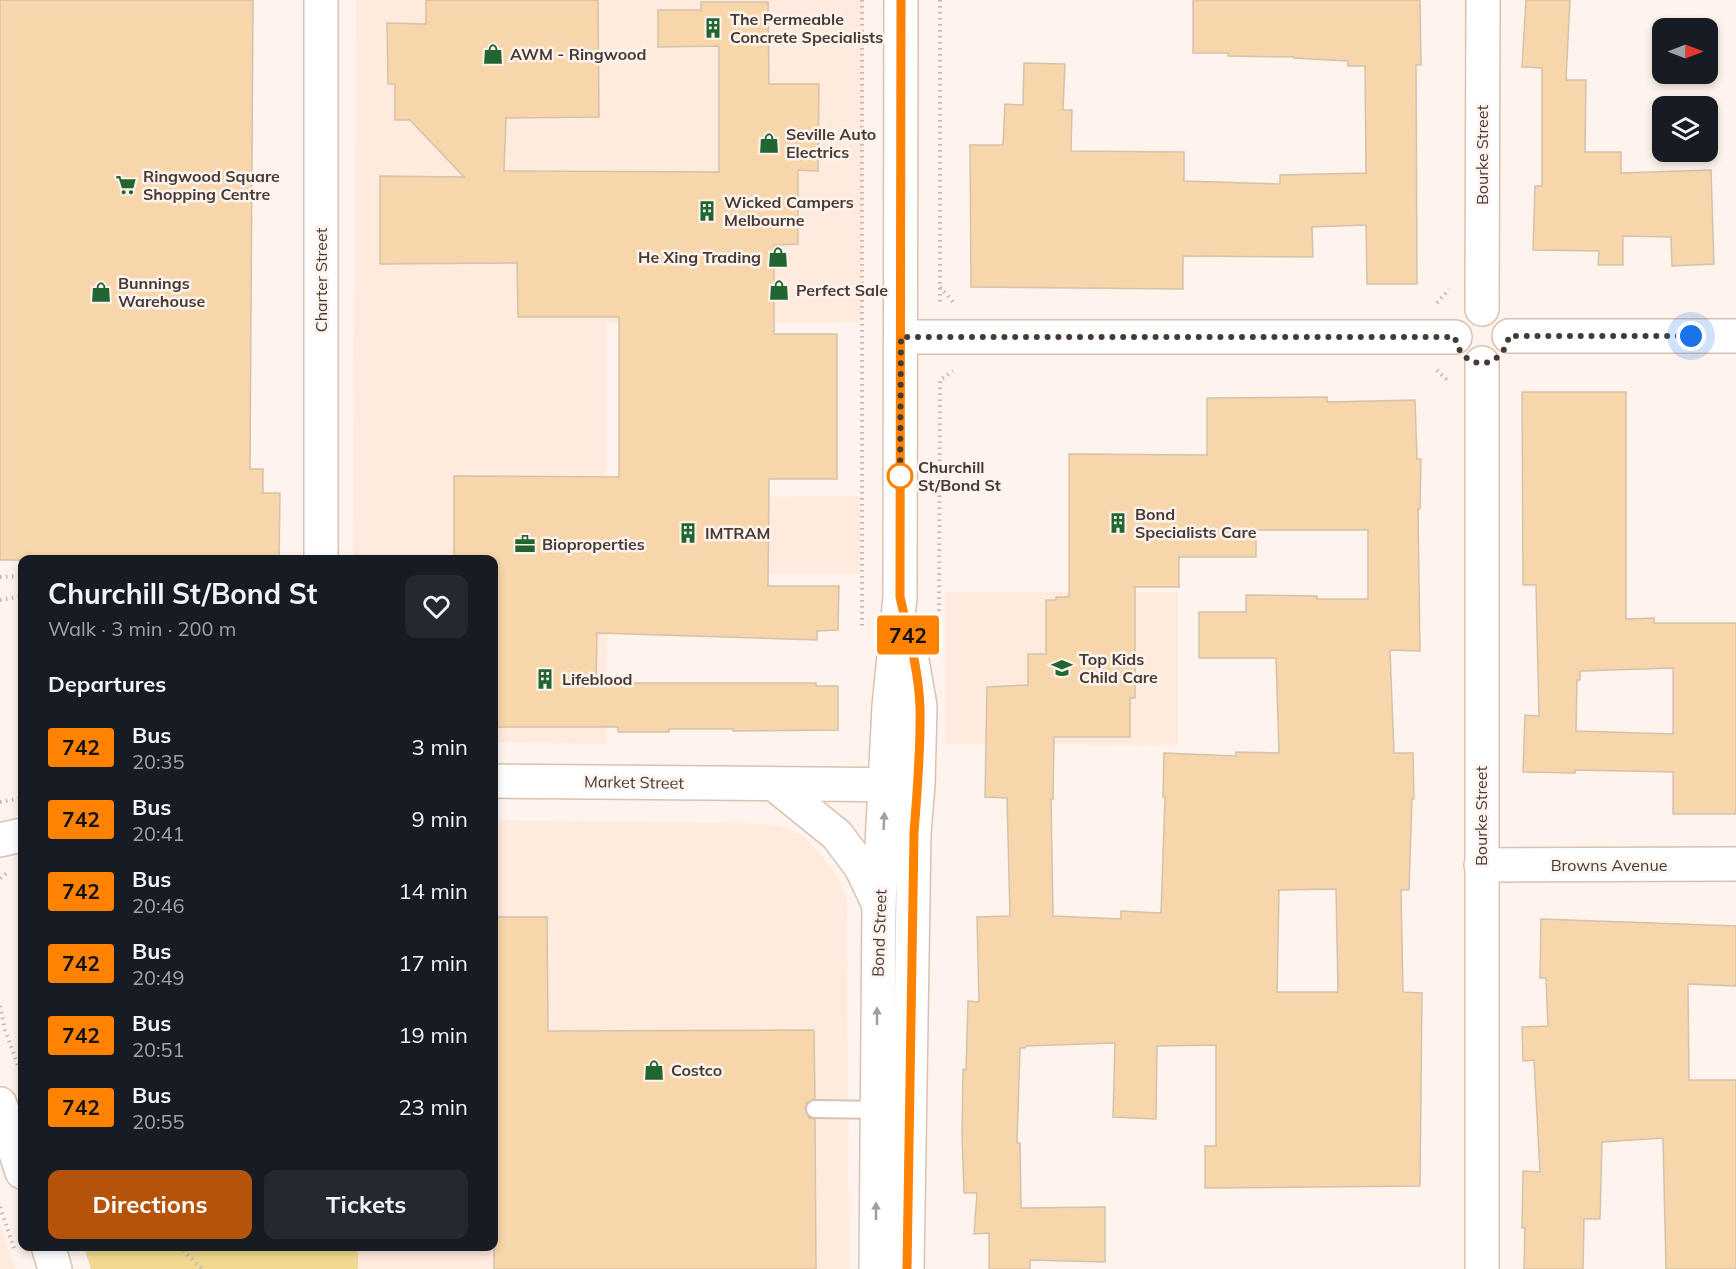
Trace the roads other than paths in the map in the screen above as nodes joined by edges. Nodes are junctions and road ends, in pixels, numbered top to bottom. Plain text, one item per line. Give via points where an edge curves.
1 (321, 0) edge
2 (901, 0) edge
3 (1483, 0) edge
4 (1482, 309) junction
5 (1509, 336) junction
6 (1736, 336) edge
7 (901, 337) junction
8 (1455, 337) junction
9 (1482, 363) junction
10 (321, 555) edge
11 (900, 597) junction
12 (498, 781) edge
13 (774, 784) junction
14 (886, 785) junction
15 (918, 785) junction
16 (18, 836) edge
17 (0, 840) edge
18 (1736, 864) edge
19 (1481, 865) junction
20 (879, 905) junction
21 (0, 1104) edge
22 (815, 1109) dead end
23 (876, 1110) junction
24 (908, 1110) junction
25 (18, 1160) edge
26 (50, 1251) edge
27 (55, 1269) edge
28 (876, 1269) edge
29 (907, 1269) edge
30 (1482, 1269) edge

1 - 10 street, Charter Street
2 - 7 street, Bond Street
3 - 4 street, Bourke Street
4 - 5 street via 1501,317
4 - 8 street via 1463,317
5 - 6 street
5 - 9 street via 1502,355
7 - 8 street
7 - 11 street, Bond Street
8 - 9 street via 1463,355
9 - 19 street, Bourke Street
11 - 14 street, Bond Street via 891,677
11 - 15 street, Bond Street via 920,706
12 - 13 street, Market Street
13 - 14 street, Market Street
13 - 20 street via 837,835 861,867
14 - 15 street, Market Street
20 -> 14 street, Bond Street
15 - 24 street, Bond Street
16 - 17 street
18 - 19 street, Browns Avenue
19 - 30 street, Bourke Street
23 -> 20 street, Bond Street
21 - 25 street
22 - 23 lane
23 - 24 lane
28 -> 23 street, Bond Street
24 - 29 street, Bond Street
26 - 27 street

